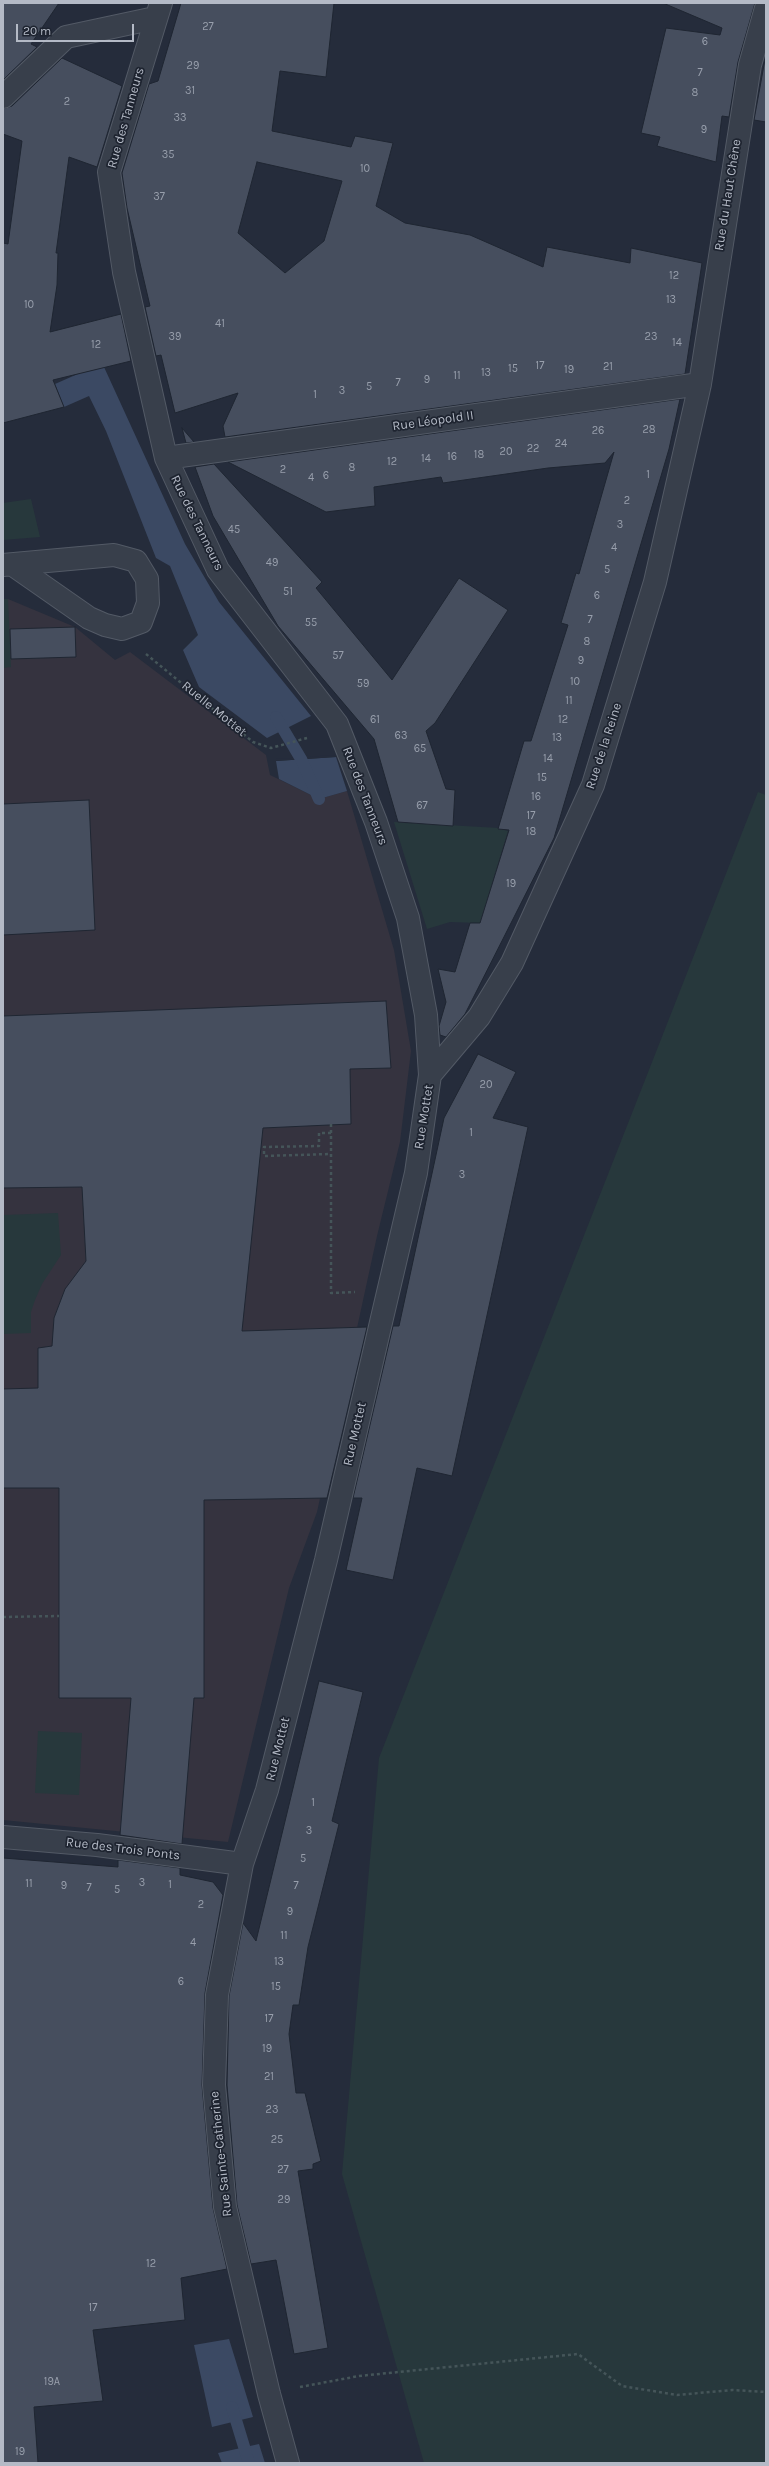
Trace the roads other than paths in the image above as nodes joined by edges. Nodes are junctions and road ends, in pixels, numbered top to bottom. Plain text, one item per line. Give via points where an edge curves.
1 (766, 8) edge
2 (158, 11) edge
3 (3, 97) edge
4 (700, 384) junction
5 (166, 458) junction
6 (8, 565) edge
7 (430, 1075) junction
8 (3, 1837) edge
9 (242, 1864) junction
10 (288, 2463) edge

1 - 4 street, Rue du Haut Chêne via 750,65
2 - 3 street via 66,37
2 - 5 street, Rue des Tanneurs via 109,172 114,220 124,272
4 - 5 street, Rue Léopold II
4 - 7 street, Rue de la Reine via 655,582 593,785 512,963 479,1017
5 - 7 street, Rue des Tanneurs via 218,570 337,724 376,822 408,918 426,1015
6 - 6 street via 114,555 136,561 147,579 148,603 141,622 122,629 105,626
7 - 9 street, Rue Mottet via 416,1173 326,1560 267,1790
8 - 9 street, Rue des Trois Ponts via 97,1845
9 - 10 street, Rue Sainte-Catherine via 217,1996 214,2085 225,2207 268,2394

